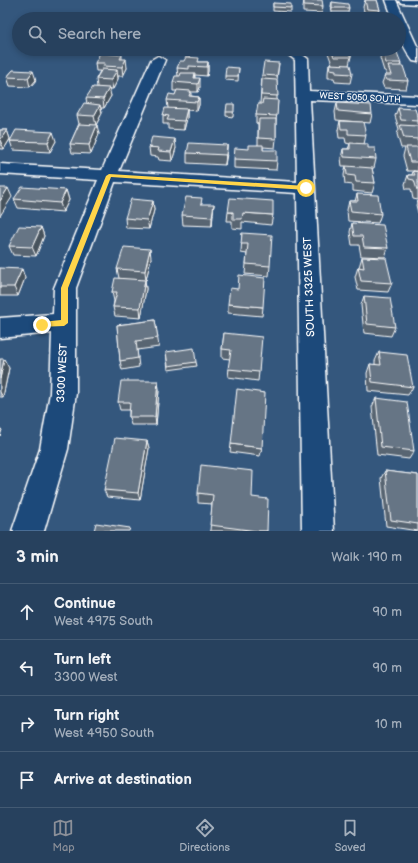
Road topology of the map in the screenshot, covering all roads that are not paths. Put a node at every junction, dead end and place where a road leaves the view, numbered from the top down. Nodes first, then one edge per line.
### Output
1 (392, 0) edge
2 (402, 0) edge
3 (418, 1) edge
4 (396, 12) edge
5 (406, 38) edge
6 (297, 56) edge
7 (418, 58) edge
8 (158, 60) dead end
9 (302, 95) junction
10 (418, 100) edge
11 (0, 169) edge
12 (109, 176) junction
13 (306, 188) junction
14 (64, 323) junction
15 (0, 328) edge
16 (28, 531) edge
17 (318, 531) edge

1 - 4 street
2 - 3 street
5 - 7 street
6 - 9 street, SOUTH 3325 WEST
8 - 12 street, 3300 WEST
9 - 10 street, WEST 5050 SOUTH
9 - 13 street, SOUTH 3325 WEST
11 - 12 street
12 - 13 street
12 - 14 street, 3300 WEST
13 - 17 street, SOUTH 3325 WEST
14 - 15 street
14 - 16 street, 3300 WEST

